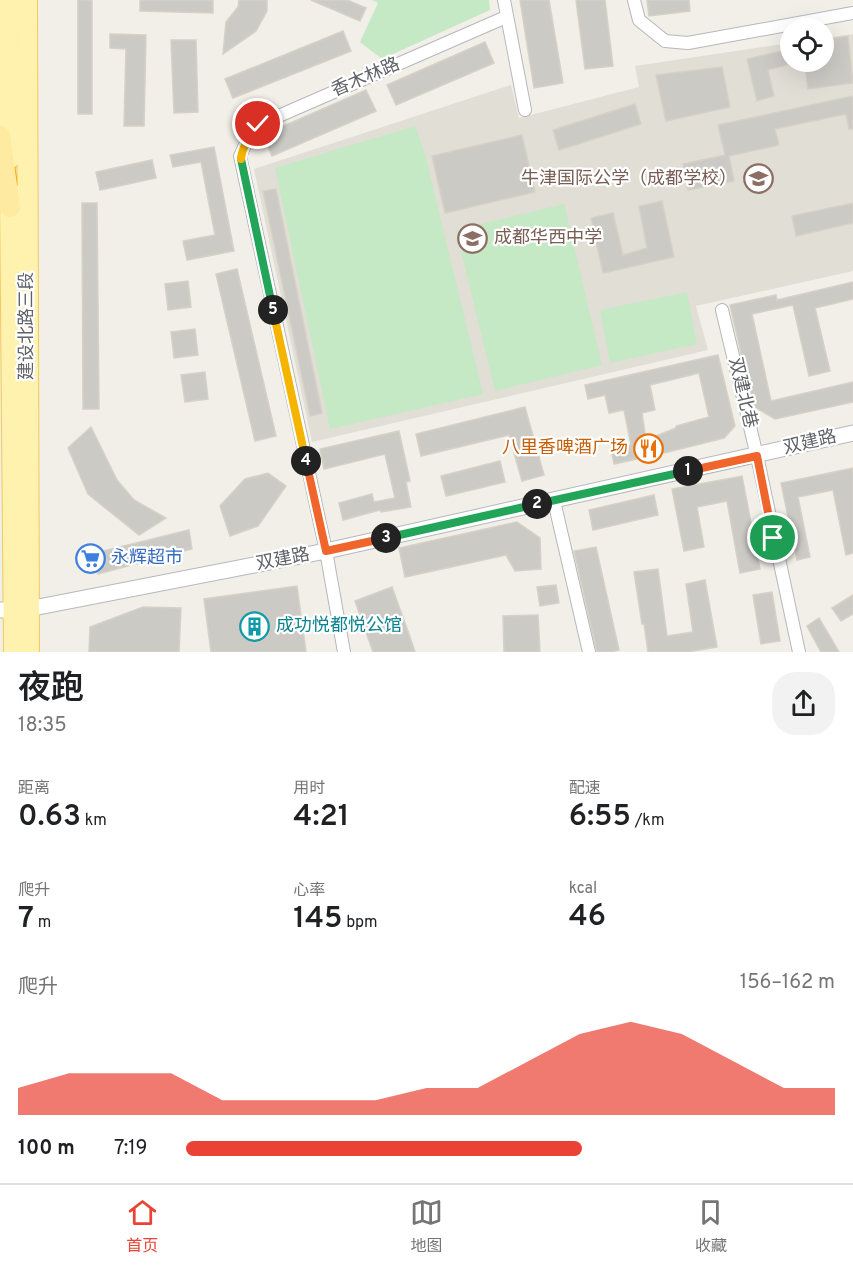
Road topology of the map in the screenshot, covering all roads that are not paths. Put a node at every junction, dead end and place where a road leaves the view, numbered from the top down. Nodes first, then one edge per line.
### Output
1 (7, 0) edge
2 (27, 0) edge
3 (504, 0) edge
4 (634, 0) edge
5 (853, 13) edge
6 (506, 17) junction
7 (525, 110) dead end
8 (0, 136) edge
9 (10, 207) junction
10 (722, 310) dead end
11 (853, 434) edge
12 (757, 456) junction
13 (555, 501) junction
14 (326, 551) junction
15 (13, 610) edge
16 (14, 652) edge
17 (28, 652) edge
18 (344, 652) edge
19 (589, 652) edge
20 (799, 652) edge

1 - 9 main road, 建设北路三段
2 - 15 main road, 建设北路三段
3 - 6 street
4 - 5 street
6 - 7 street
6 - 14 street, 香木林路
8 - 9 highway
9 - 15 main road, 建设北路三段
10 - 12 street, 双建北巷
11 - 12 street, 双建路
12 - 13 street, 双建路
12 - 20 street, 双建北巷
13 - 14 street, 双建路
13 - 19 street
14 - 15 street, 双建路
14 - 18 street
15 - 16 main road, 建设北路三段
15 - 17 main road, 建设北路三段

